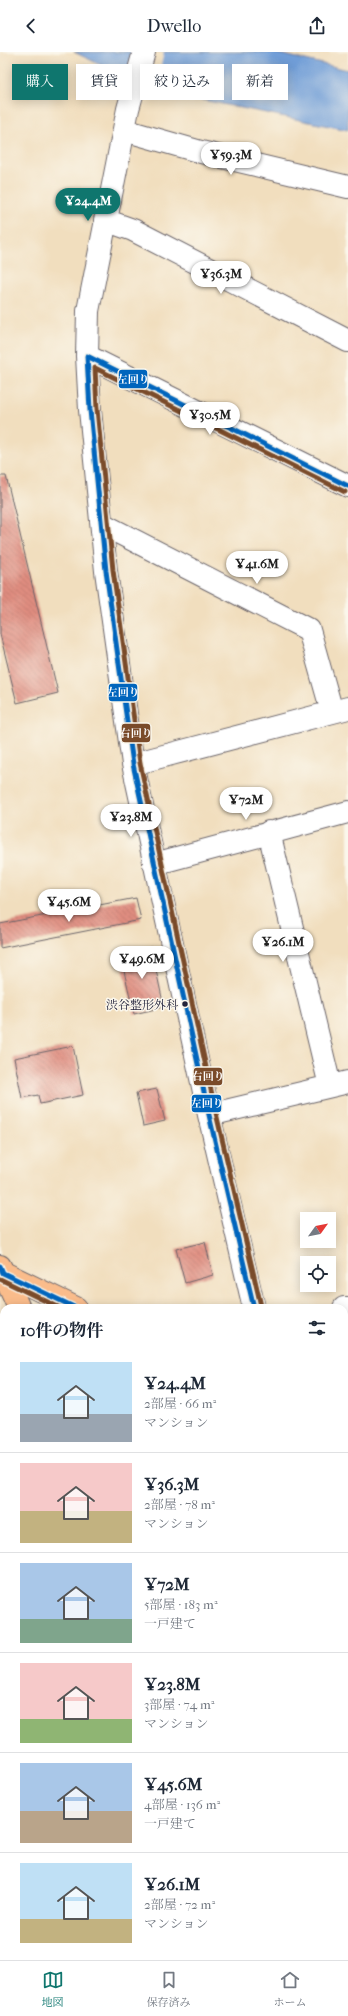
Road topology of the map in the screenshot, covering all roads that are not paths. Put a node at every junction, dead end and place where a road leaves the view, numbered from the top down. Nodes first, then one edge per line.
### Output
1 (144, 52) edge
2 (124, 130) junction
3 (348, 187) edge
4 (105, 220) junction
5 (348, 341) edge
6 (87, 356) junction
7 (348, 486) edge
8 (102, 524) junction
9 (340, 710) edge
10 (133, 764) junction
11 (348, 812) edge
12 (269, 832) junction
13 (154, 864) junction
14 (339, 1084) edge
15 (209, 1115) junction
16 (1, 1270) edge
17 (17, 1304) edge
18 (68, 1304) edge
19 (253, 1304) edge

1 - 2 street
2 - 3 street
2 - 4 street
4 - 5 street
4 - 6 street
6 - 7 street
6 - 8 street
8 - 9 street
8 - 10 street
9 - 10 street
10 - 13 street
11 - 12 street
12 - 13 street
12 - 14 street
13 - 15 street
14 - 15 street
15 - 19 street
16 - 17 main road
16 - 18 main road

